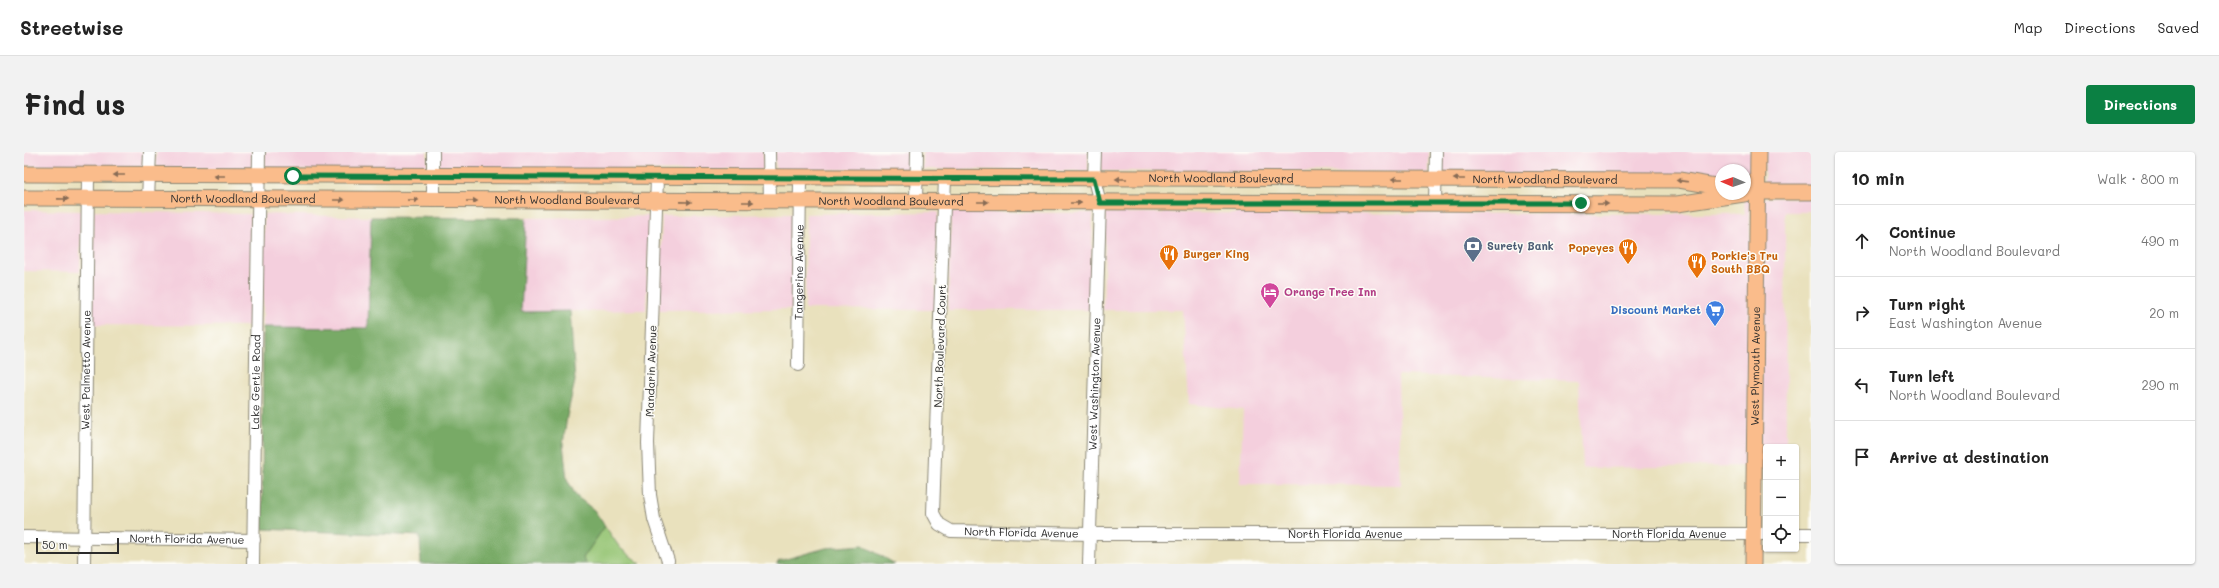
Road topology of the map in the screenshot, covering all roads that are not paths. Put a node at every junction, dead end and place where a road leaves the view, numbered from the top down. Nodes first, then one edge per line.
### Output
1 (150, 152) edge
2 (259, 152) edge
3 (433, 152) edge
4 (769, 152) edge
5 (917, 152) edge
6 (1094, 152) edge
7 (1436, 152) edge
8 (1758, 152) edge
9 (24, 174) edge
10 (88, 175) junction
11 (149, 176) junction
12 (258, 176) junction
13 (433, 177) junction
14 (657, 178) junction
15 (770, 178) junction
16 (800, 178) junction
17 (916, 178) junction
18 (945, 178) junction
19 (1094, 179) junction
20 (1436, 179) junction
21 (1715, 186) edge
22 (1751, 191) edge
23 (1811, 192) edge
24 (1715, 197) edge
25 (24, 198) edge
26 (87, 199) junction
27 (148, 199) junction
28 (258, 200) junction
29 (433, 200) junction
30 (657, 201) junction
31 (770, 202) junction
32 (800, 202) junction
33 (916, 202) junction
34 (945, 202) junction
35 (1100, 203) junction
36 (1435, 203) junction
37 (798, 365) dead end
38 (934, 513) joint
39 (1090, 534) junction
40 (1760, 534) edge
41 (1799, 534) edge
42 (1811, 534) edge
43 (24, 537) edge
44 (84, 537) junction
45 (254, 540) junction
46 (668, 562) dead end
47 (84, 564) edge
48 (253, 564) edge
49 (1090, 564) edge
50 (1753, 564) edge

1 - 11 street
2 - 12 street, Lake Gertie Road
3 - 13 street
4 - 15 street
5 - 17 street
6 - 19 street, West Washington Avenue
7 - 20 street
8 - 22 main road, West Plymouth Avenue
9 - 10 main road, North Woodland Boulevard
11 -> 10 main road, North Woodland Boulevard
10 - 26 street, West Palmetto Avenue
12 -> 11 main road, North Woodland Boulevard
11 - 27 street
12 - 13 main road, North Woodland Boulevard
12 - 28 street, Lake Gertie Road
13 - 14 main road, North Woodland Boulevard
13 - 29 street
14 - 15 main road, North Woodland Boulevard
14 - 30 street, Mandarin Avenue
15 - 16 main road, North Woodland Boulevard
15 - 31 street
16 - 17 main road, North Woodland Boulevard
16 - 32 street, Tangerine Avenue
17 - 18 main road, North Woodland Boulevard
17 - 33 street
18 - 19 main road, North Woodland Boulevard
18 - 34 street, North Boulevard Court
20 -> 19 main road, North Woodland Boulevard
19 - 35 street, West Washington Avenue
21 -> 20 main road, North Woodland Boulevard
20 - 36 street
22 - 23 main road, North Woodland Boulevard
22 - 40 main road, West Plymouth Avenue
36 -> 24 main road, North Woodland Boulevard
25 -> 26 main road, North Woodland Boulevard
26 - 27 main road, North Woodland Boulevard
26 - 44 street, West Palmetto Avenue
27 - 28 main road, North Woodland Boulevard
28 -> 29 main road, North Woodland Boulevard
28 - 45 street, Lake Gertie Road
29 -> 30 main road, North Woodland Boulevard
30 -> 31 main road, North Woodland Boulevard
30 - 46 street, Mandarin Avenue
31 - 32 main road, North Woodland Boulevard
32 - 33 main road, North Woodland Boulevard
32 - 37 street, Tangerine Avenue
33 - 34 main road, North Woodland Boulevard
34 -> 35 main road, North Woodland Boulevard
34 - 38 street, North Boulevard Court
35 - 36 main road, North Woodland Boulevard
35 - 39 street, West Washington Avenue
38 - 39 street, North Florida Avenue
39 - 40 street, North Florida Avenue
39 - 49 street, West Washington Avenue
40 - 50 main road, West Plymouth Avenue
41 - 42 street
43 - 44 street, North Florida Avenue
44 - 45 street, North Florida Avenue
44 - 47 street, West Palmetto Avenue
45 - 48 street, Lake Gertie Road

